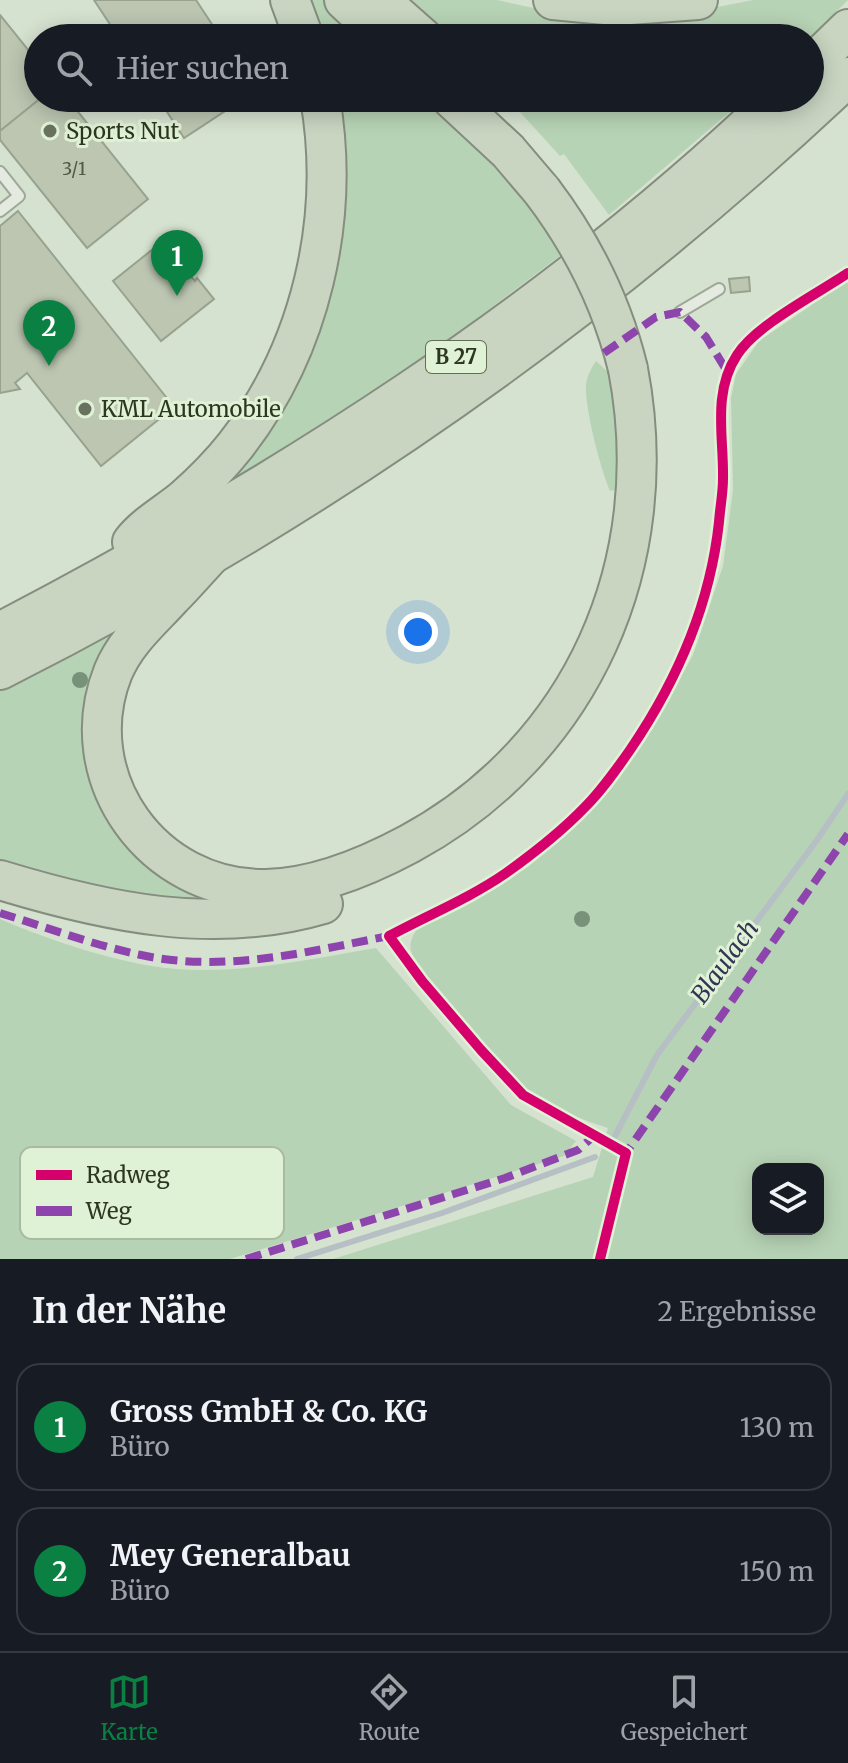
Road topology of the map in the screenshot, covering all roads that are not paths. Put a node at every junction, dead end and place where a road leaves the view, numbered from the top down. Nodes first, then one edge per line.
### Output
1 (290, 0) edge
2 (344, 0) edge
3 (380, 0) edge
4 (553, 0) edge
5 (698, 0) edge
6 (299, 24) edge
7 (370, 24) edge
8 (407, 24) edge
9 (848, 29) edge
10 (824, 52) edge
11 (848, 77) edge
12 (824, 99) edge
13 (322, 112) edge
14 (466, 112) edge
15 (503, 112) edge
16 (761, 112) edge
17 (809, 112) edge
18 (0, 172) edge
19 (552, 183) junction
20 (0, 211) edge
21 (719, 289) dead end
22 (680, 312) dead end
23 (639, 361) junction
24 (209, 557) junction
25 (105, 576) junction
26 (0, 632) edge
27 (0, 670) edge
28 (0, 880) edge

1 - 6 highway
2 - 7 highway
3 - 8 highway
4 - 5 highway
9 - 10 highway
11 - 12 highway, B 27
13 - 25 highway
14 - 19 highway
15 - 19 highway
16 - 25 highway, B 27
17 - 24 highway, B 27
18 - 20 lane
19 - 23 highway
21 - 22 lane
23 - 24 highway
23 - 28 highway
24 - 27 highway, B 27
25 - 26 highway, B 27

